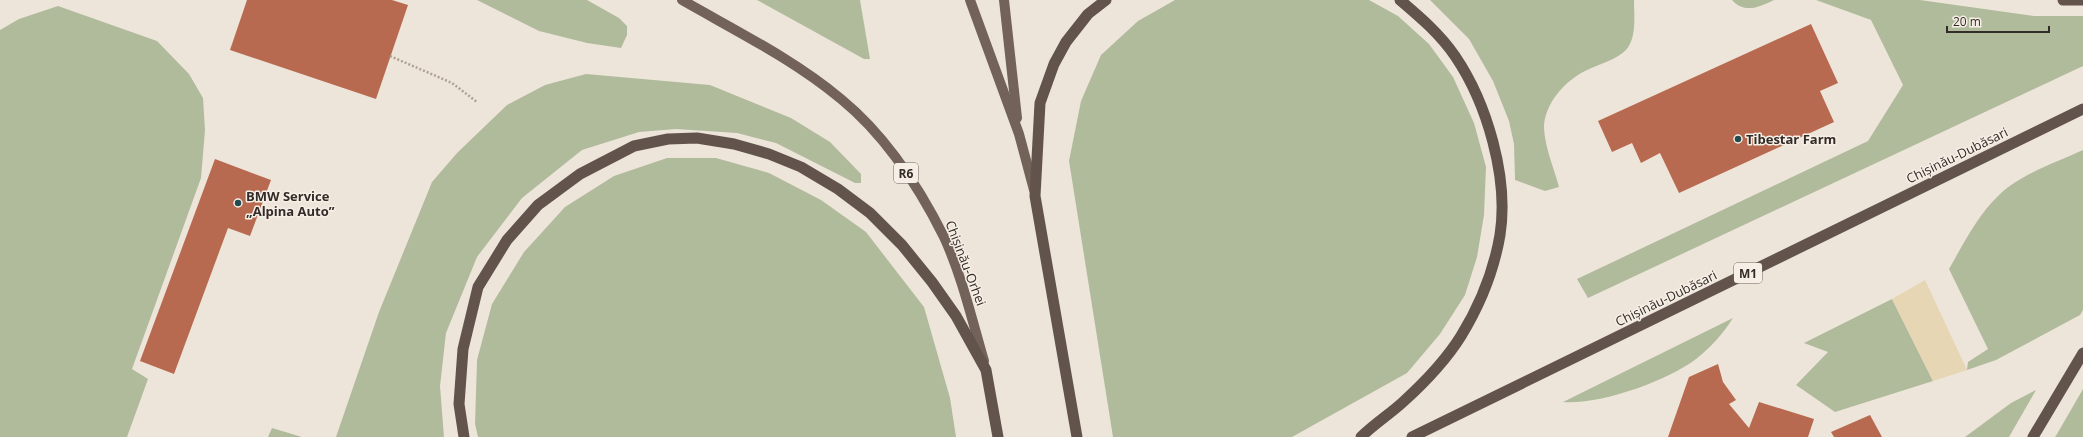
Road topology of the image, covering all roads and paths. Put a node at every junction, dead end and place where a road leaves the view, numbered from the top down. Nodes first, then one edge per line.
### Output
1 (682, 0) edge
2 (970, 0) edge
3 (1004, 0) edge
4 (1106, 0) edge
5 (1400, 0) edge
6 (2063, 0) edge
7 (2083, 0) edge
8 (390, 56) dead end
9 (477, 102) dead end
10 (2083, 109) edge
11 (1019, 134) junction
12 (1035, 196) junction
13 (2083, 353) edge
14 (986, 370) junction
15 (464, 437) edge
16 (998, 437) edge
17 (1077, 437) edge
18 (1361, 437) edge
19 (1412, 437) edge
20 (2033, 437) edge

1 - 14 main road, Chișinău-Orhei / R6
2 - 11 main road
3 - 11 main road
4 - 12 highway
5 - 18 highway
6 - 7 highway
8 - 9 path
10 - 19 highway, Chișinău-Dubăsari / M1
11 - 12 main road
12 - 17 highway
13 - 20 highway
14 - 15 highway
14 - 16 highway, Chișinău-Orhei / R6

